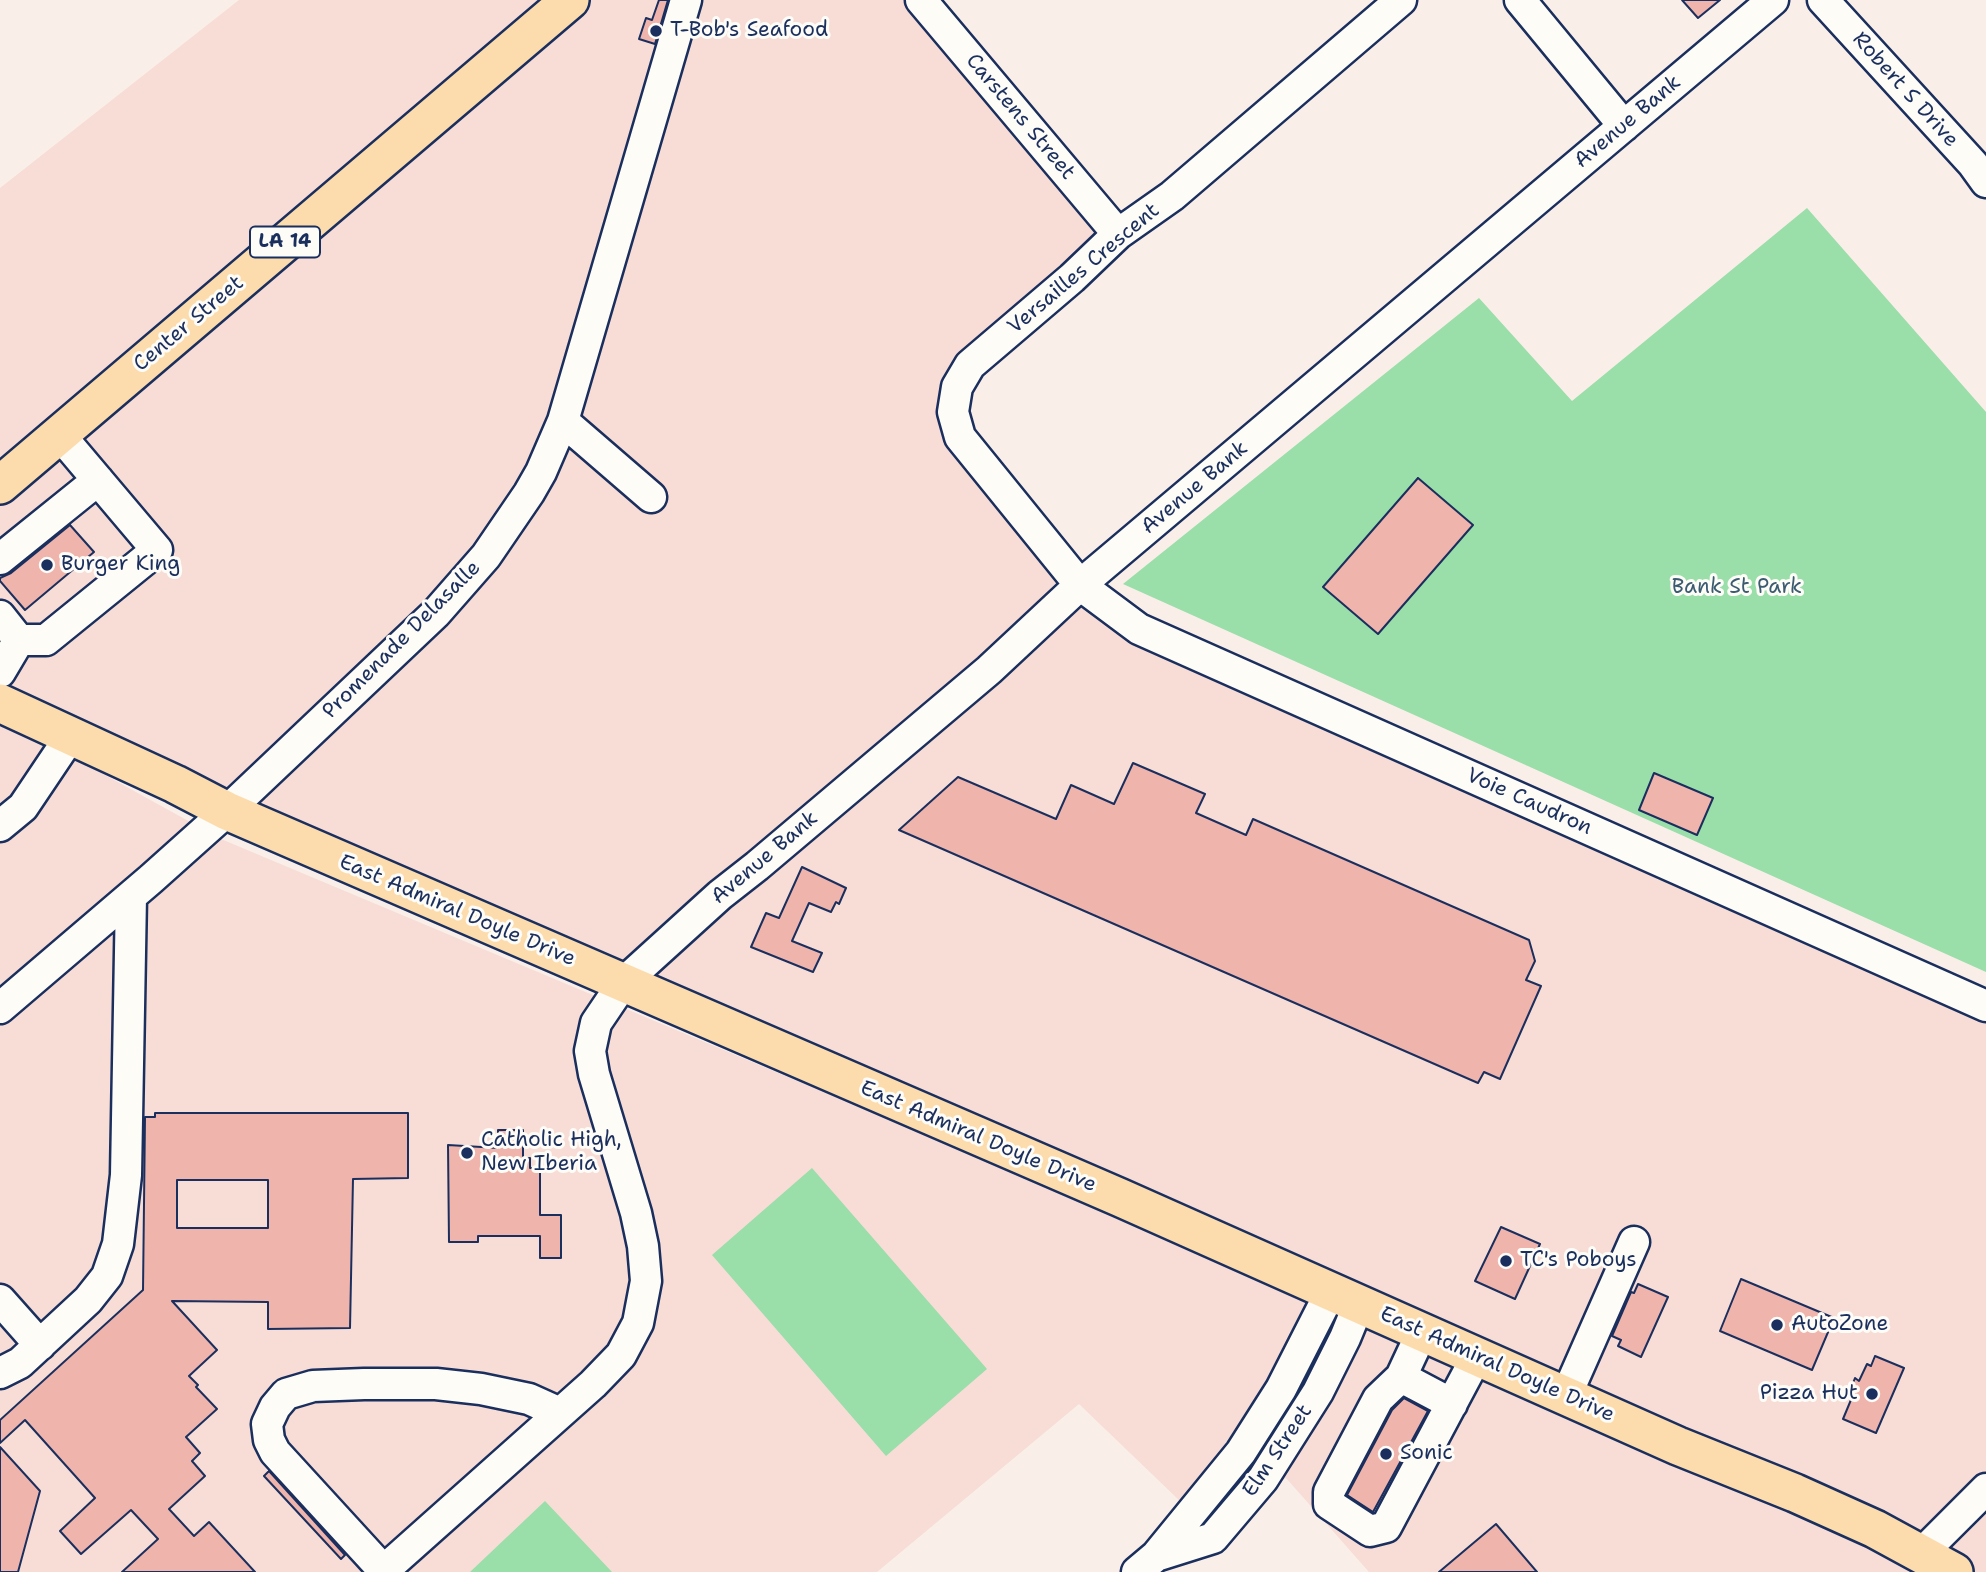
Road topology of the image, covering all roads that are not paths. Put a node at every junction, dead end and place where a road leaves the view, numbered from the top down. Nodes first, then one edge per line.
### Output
1 (570, 0) edge
2 (686, 0) edge
3 (921, 0) edge
4 (1401, 0) edge
5 (1520, 0) edge
6 (1773, 0) edge
7 (1823, 0) edge
8 (1624, 126) junction
9 (1986, 182) edge
10 (1118, 234) junction
11 (563, 421) junction
12 (59, 434) junction
13 (98, 480) junction
14 (0, 485) edge
15 (651, 497) dead end
16 (0, 559) edge
17 (1080, 585) junction
18 (0, 616) edge
19 (19, 640) junction
20 (0, 671) edge
21 (0, 703) edge
22 (70, 737) junction
23 (227, 811) junction
24 (0, 826) edge
25 (131, 896) junction
26 (623, 983) junction
27 (1986, 1006) edge
28 (0, 1008) edge
29 (1634, 1242) dead end
30 (1345, 1298) junction
31 (0, 1300) edge
32 (1422, 1332) junction
33 (40, 1345) junction
34 (1477, 1356) junction
35 (0, 1373) edge
36 (1401, 1377) junction
37 (1566, 1396) junction
38 (1452, 1404) junction
39 (560, 1413) junction
40 (1986, 1489) edge
41 (1922, 1553) junction
42 (1154, 1567) edge
43 (383, 1571) edge
44 (1954, 1572) edge

1 - 12 main road, Center Street / LA 14
2 - 11 street, Promenade Delasalle
3 - 10 street, Carstens Street
4 - 10 street, Versailles Crescent
5 - 8 street
6 - 8 street, Avenue Bank
7 - 9 street, Robert S Drive
8 - 17 street, Avenue Bank
10 - 17 street, Versailles Crescent
11 - 15 street
11 - 23 street, Promenade Delasalle
12 - 13 street
12 - 14 main road, Center Street / LA 14
13 - 16 street
13 - 19 street
17 - 26 street, Avenue Bank
17 - 27 street, Voie Caudron
18 - 19 street
19 - 20 street
21 - 22 main road, East Admiral Doyle Drive
22 - 23 main road, East Admiral Doyle Drive
22 - 24 street
23 - 25 street, Promenade Delasalle
23 - 26 main road, East Admiral Doyle Drive
25 - 28 street, Promenade Delasalle
25 - 33 street
26 - 30 main road, East Admiral Doyle Drive
26 - 39 street, Avenue Bank
29 - 37 street
30 - 32 main road, East Admiral Doyle Drive
30 - 42 street, Elm Street
31 - 33 street
32 - 34 main road, East Admiral Doyle Drive
32 - 36 street
33 - 35 street
34 - 37 main road, East Admiral Doyle Drive
34 - 38 street
36 - 38 street
36 - 38 street
37 - 41 main road, East Admiral Doyle Drive
39 - 43 street, Avenue Bank
39 - 43 street
40 - 41 street
41 - 44 main road, East Admiral Doyle Drive

